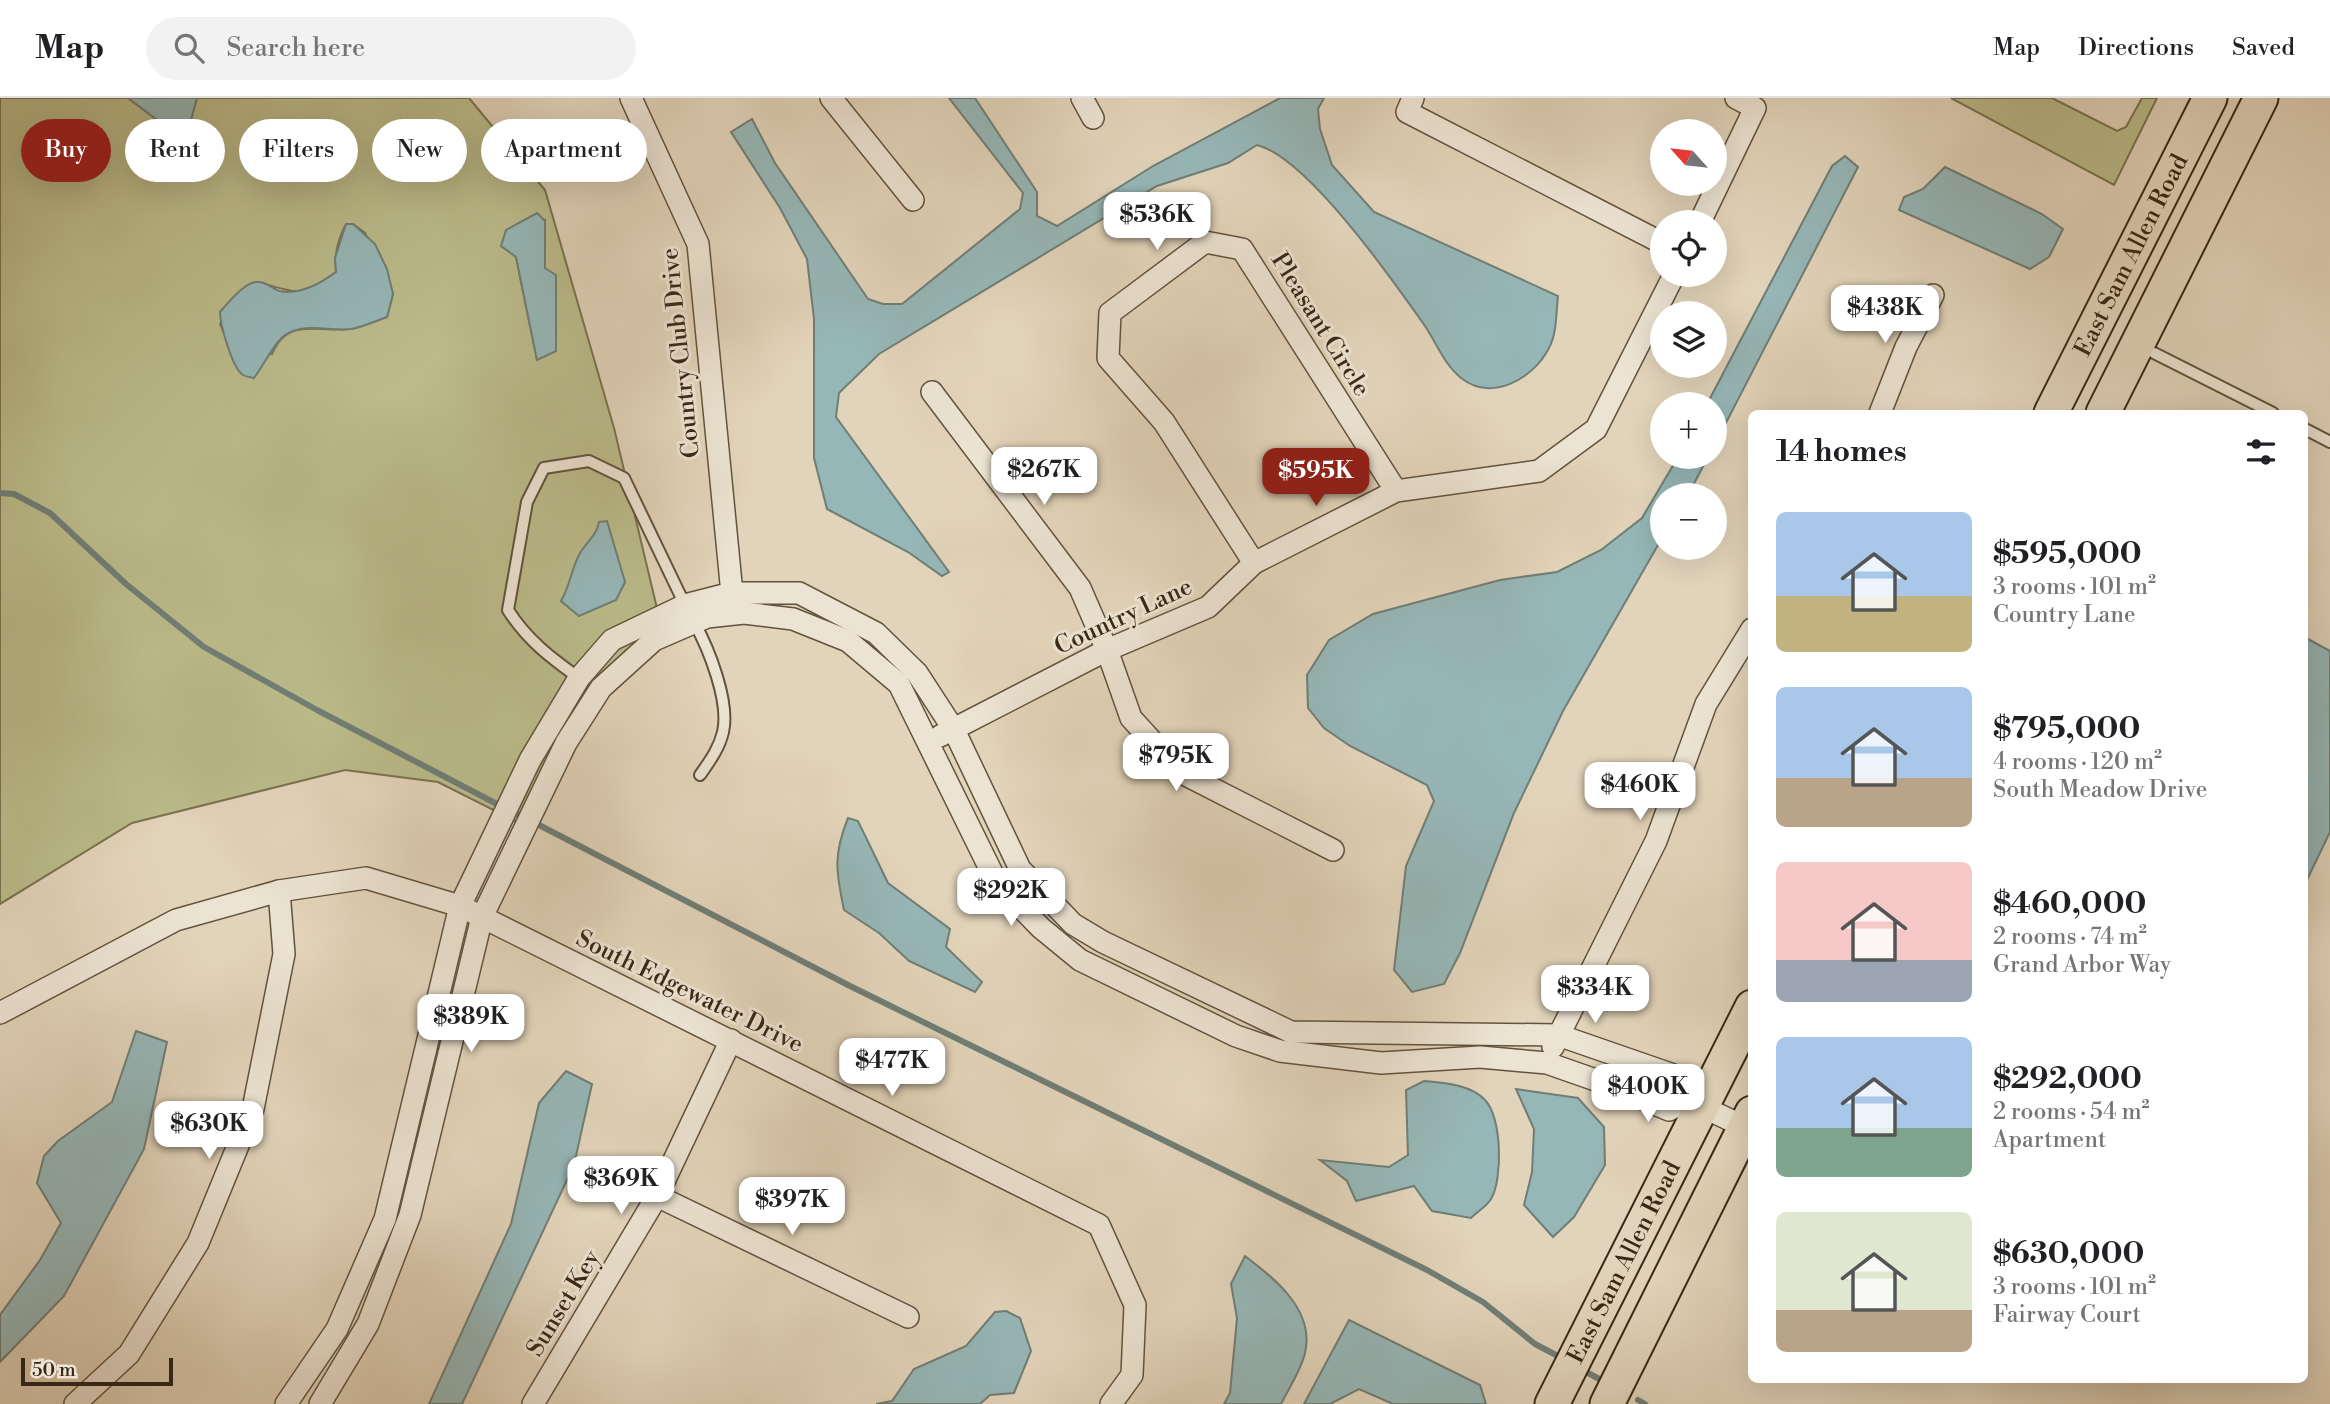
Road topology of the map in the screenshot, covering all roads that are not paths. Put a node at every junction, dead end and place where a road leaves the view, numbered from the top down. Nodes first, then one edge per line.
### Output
1 (631, 98) edge
2 (831, 98) edge
3 (1082, 98) edge
4 (1413, 98) edge
5 (1735, 98) edge
6 (2210, 98) edge
7 (2261, 98) edge
8 (1093, 118) dead end
9 (913, 200) dead end
10 (1706, 210) edge
11 (1650, 237) edge
12 (1668, 287) edge
13 (1933, 295) dead end
14 (2154, 353) dead end
15 (932, 392) dead end
16 (1881, 410) edge
17 (2053, 410) edge
18 (2105, 410) edge
19 (2267, 410) edge
20 (2308, 431) edge
21 (2330, 442) edge
22 (1396, 491) junction
23 (1254, 563) junction
24 (732, 593) junction
25 (689, 613) junction
26 (735, 614) junction
27 (1748, 636) edge
28 (1107, 650) junction
29 (579, 678) junction
30 (601, 688) junction
31 (954, 730) junction
32 (929, 741) junction
33 (530, 760) junction
34 (554, 769) junction
35 (700, 775) dead end
36 (1334, 850) dead end
37 (279, 891) junction
38 (460, 906) junction
39 (482, 917) junction
40 (1171, 974) junction
41 (1158, 998) junction
42 (0, 1013) edge
43 (1748, 1014) edge
44 (1437, 1035) junction
45 (1480, 1035) junction
46 (1558, 1035) junction
47 (731, 1040) junction
48 (1480, 1056) junction
49 (1617, 1056) junction
50 (1438, 1059) junction
51 (1547, 1063) junction
52 (1607, 1084) junction
53 (1694, 1103) junction
54 (1748, 1120) edge
55 (657, 1196) junction
56 (908, 1317) dead end
57 (334, 1334) junction
58 (356, 1345) junction
59 (75, 1404) edge
60 (286, 1404) edge
61 (320, 1404) edge
62 (533, 1404) edge
63 (1111, 1404) edge
64 (1552, 1404) edge
65 (1607, 1404) edge

1 - 24 street, Country Club Drive
2 - 9 street
3 - 8 street
4 - 11 street
5 - 10 street
6 - 17 main road, East Sam Allen Road
7 - 18 main road
12 - 22 street, Country Lane
13 - 16 street
14 - 19 lane
15 - 28 street
20 - 21 lane
22 - 23 street, Country Lane
22 - 23 street, Pleasant Circle
23 - 28 street, Country Lane
24 - 25 street
24 - 26 street, Country Club Drive
24 - 31 street
25 - 26 street
25 - 29 street
25 - 29 lane
25 - 30 street
25 - 35 lane
26 - 32 street
27 - 46 street
28 - 31 street, Country Lane
28 - 36 street
29 - 30 street
29 - 33 street
30 - 34 street
31 - 32 street, Country Lane
31 - 40 street
32 - 41 street
33 - 34 street
33 - 38 street
34 - 39 street
37 - 38 street, South Edgewater Drive
37 - 42 street, South Edgewater Drive
37 - 59 street
38 - 39 street, South Edgewater Drive
38 - 57 street
39 - 47 street, South Edgewater Drive
39 - 58 street
40 - 41 street
40 - 44 street
41 - 50 street
43 - 53 main road, East Sam Allen Road
44 - 45 street
44 - 50 street
45 - 46 street
45 - 48 street
46 - 49 street
46 - 51 street
47 - 55 street, Sunset Key
47 - 63 street, South Edgewater Drive
48 - 50 street
48 - 51 street
49 - 52 street
49 - 53 street
51 - 52 street
52 - 53 street
53 - 54 street
53 - 64 main road, East Sam Allen Road
54 - 65 main road
55 - 56 street
55 - 62 street, Sunset Key
57 - 58 street
57 - 60 street
58 - 61 street

